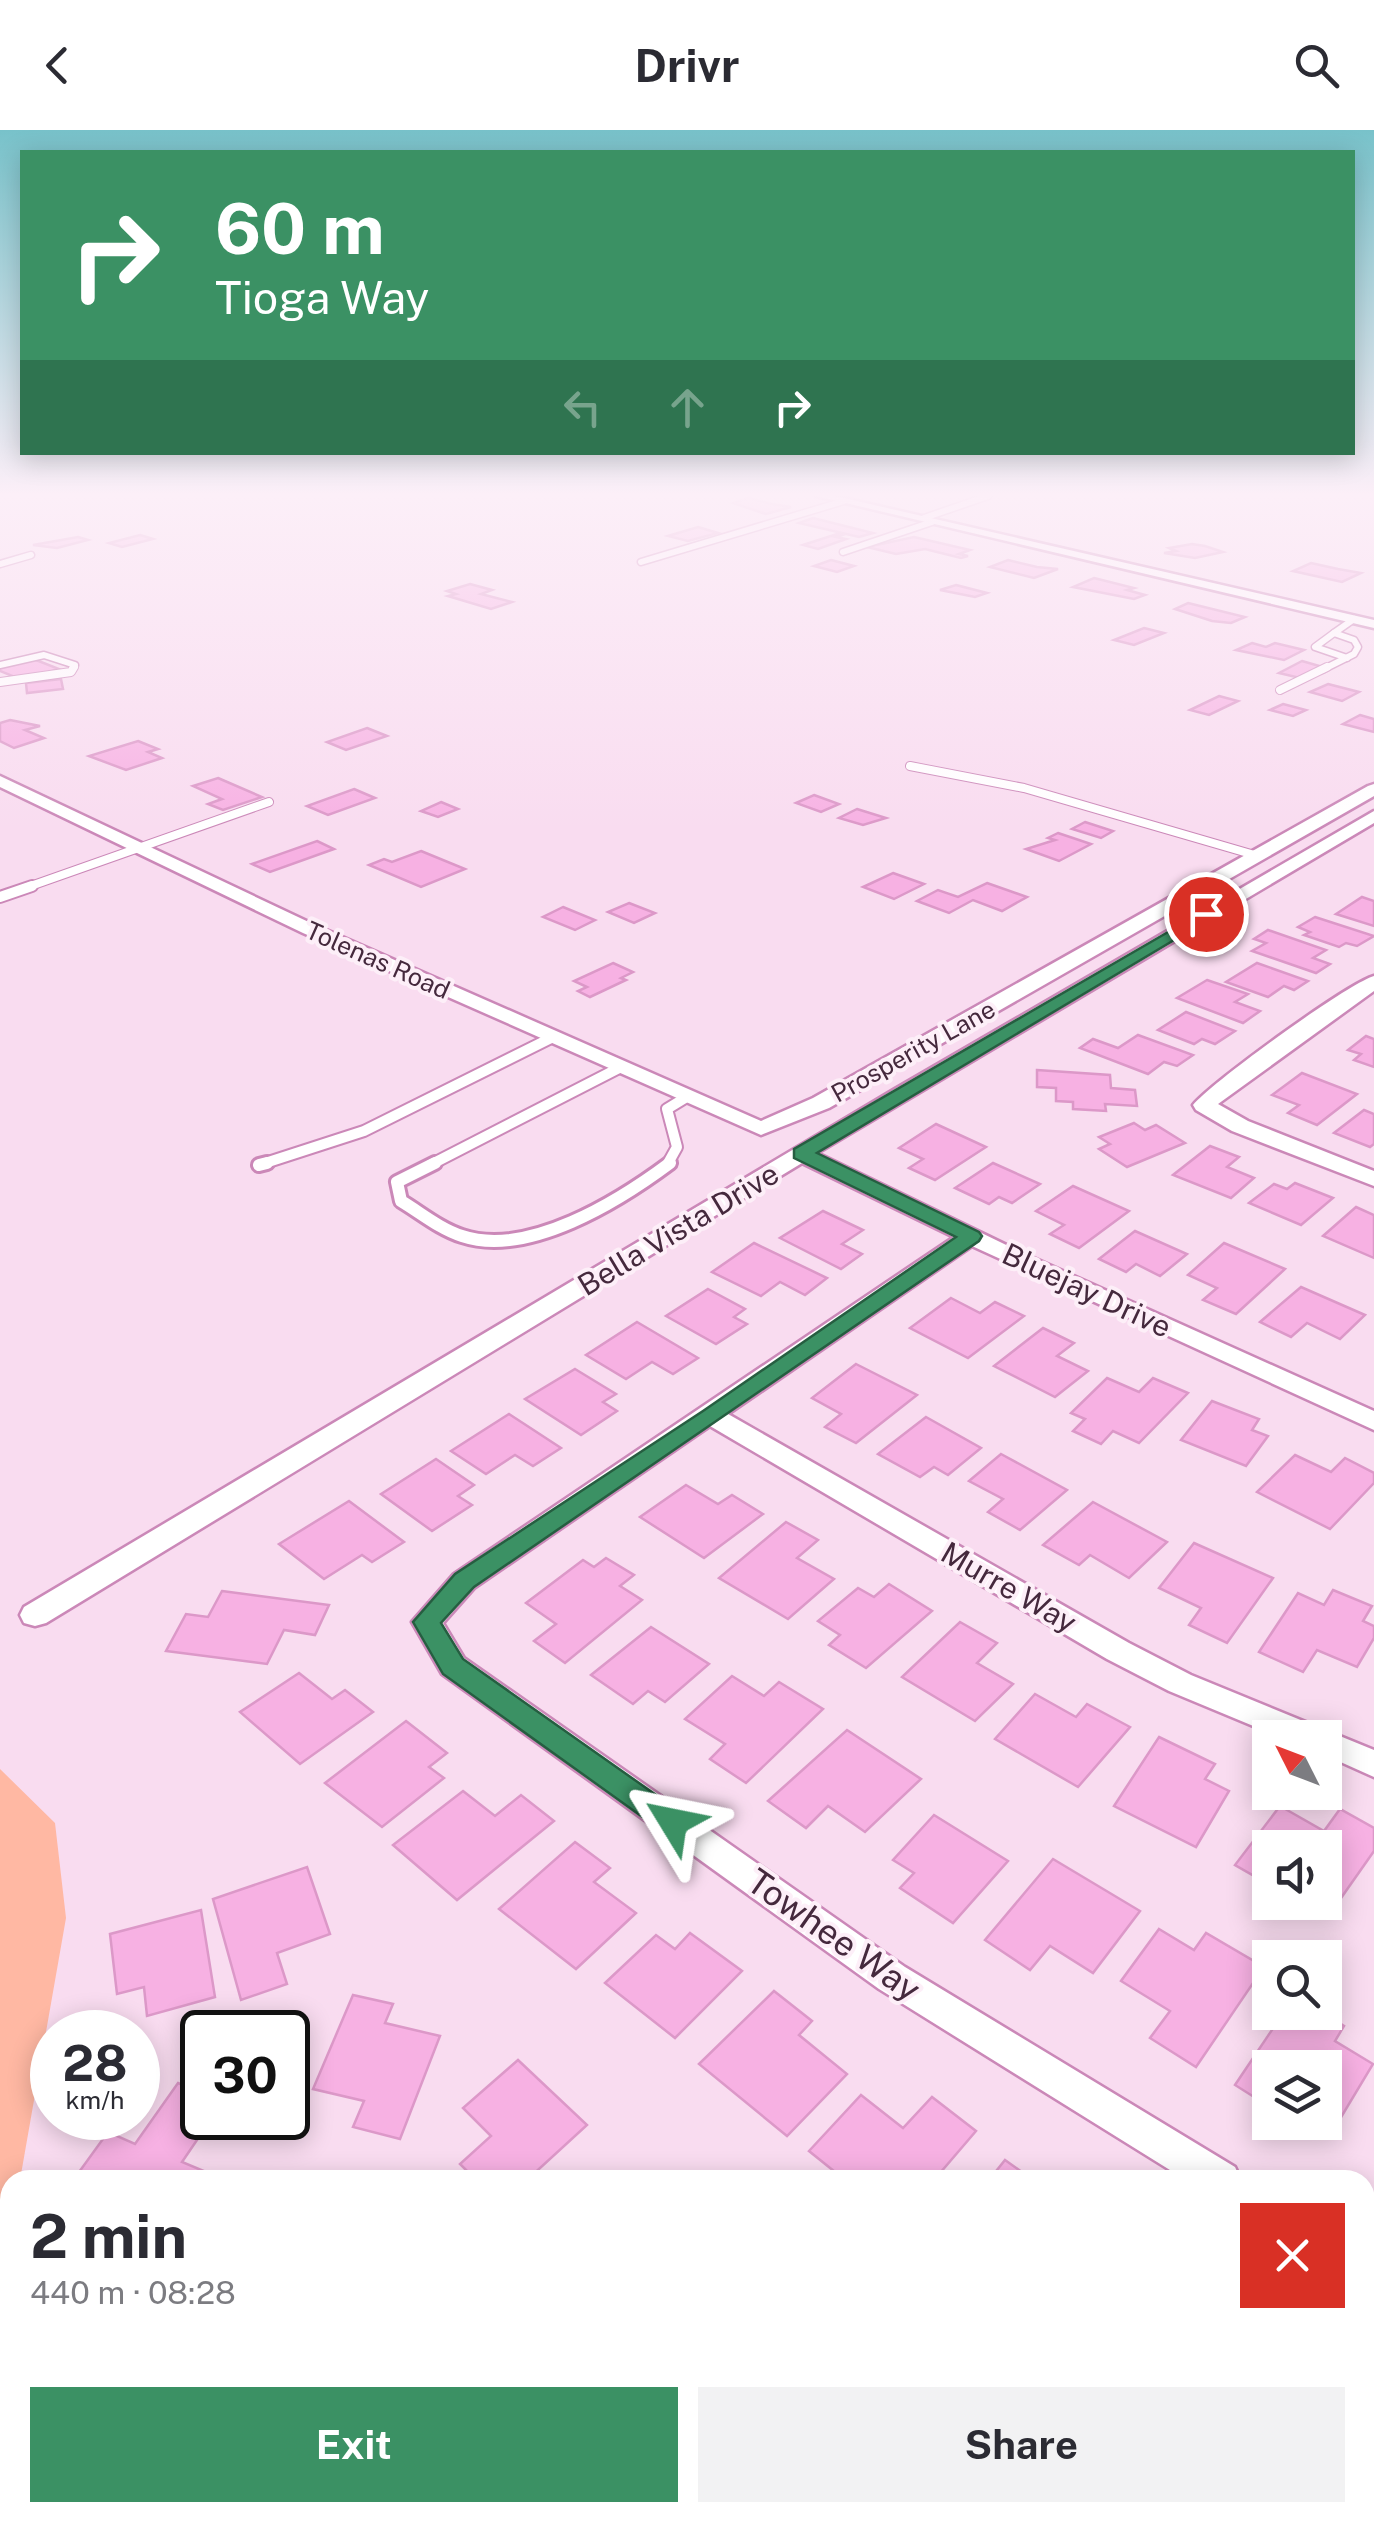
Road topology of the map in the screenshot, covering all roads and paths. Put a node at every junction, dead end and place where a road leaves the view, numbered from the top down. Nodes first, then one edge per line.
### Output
1 (1305, 608) edge
2 (1354, 619) junction
3 (1374, 624) edge
4 (1334, 633) junction
5 (1347, 658) junction
6 (0, 665) edge
7 (0, 682) edge
8 (1280, 690) dead end
9 (910, 766) dead end
10 (0, 780) edge
11 (1374, 788) edge
12 (270, 802) dead end
13 (1374, 816) edge
14 (141, 848) junction
15 (1258, 856) junction
16 (0, 897) edge
17 (1374, 982) edge
18 (551, 1038) junction
19 (619, 1068) junction
20 (685, 1098) junction
21 (761, 1129) joint
22 (802, 1154) junction
23 (259, 1165) dead end
24 (1374, 1179) edge
25 (972, 1236) junction
26 (712, 1416) junction
27 (1374, 1421) edge
28 (35, 1615) dead end
29 (1272, 1720) edge
30 (1342, 1749) edge
31 (1374, 1764) edge
32 (1205, 2170) edge

1 - 2 street
2 - 3 street
2 - 4 lane
4 - 5 lane
4 - 5 lane
5 - 8 lane
6 - 7 lane
9 - 15 lane
10 - 14 street, Tolenas Road
11 - 15 street, Prosperity Lane
12 - 14 lane
13 - 22 street, Bella Vista Drive
14 - 16 lane
14 - 18 street, Tolenas Road
15 - 21 street, Prosperity Lane
17 - 24 street
18 - 19 street, Tolenas Road
18 - 23 lane
19 - 20 street, Tolenas Road
19 - 20 lane
20 - 21 street, Tolenas Road
22 - 25 street, Bluejay Drive
22 - 28 street, Bella Vista Drive
25 - 26 street
25 - 27 street, Bluejay Drive
26 - 29 street, Murre Way
26 - 32 street, Towhee Way
30 - 31 street

